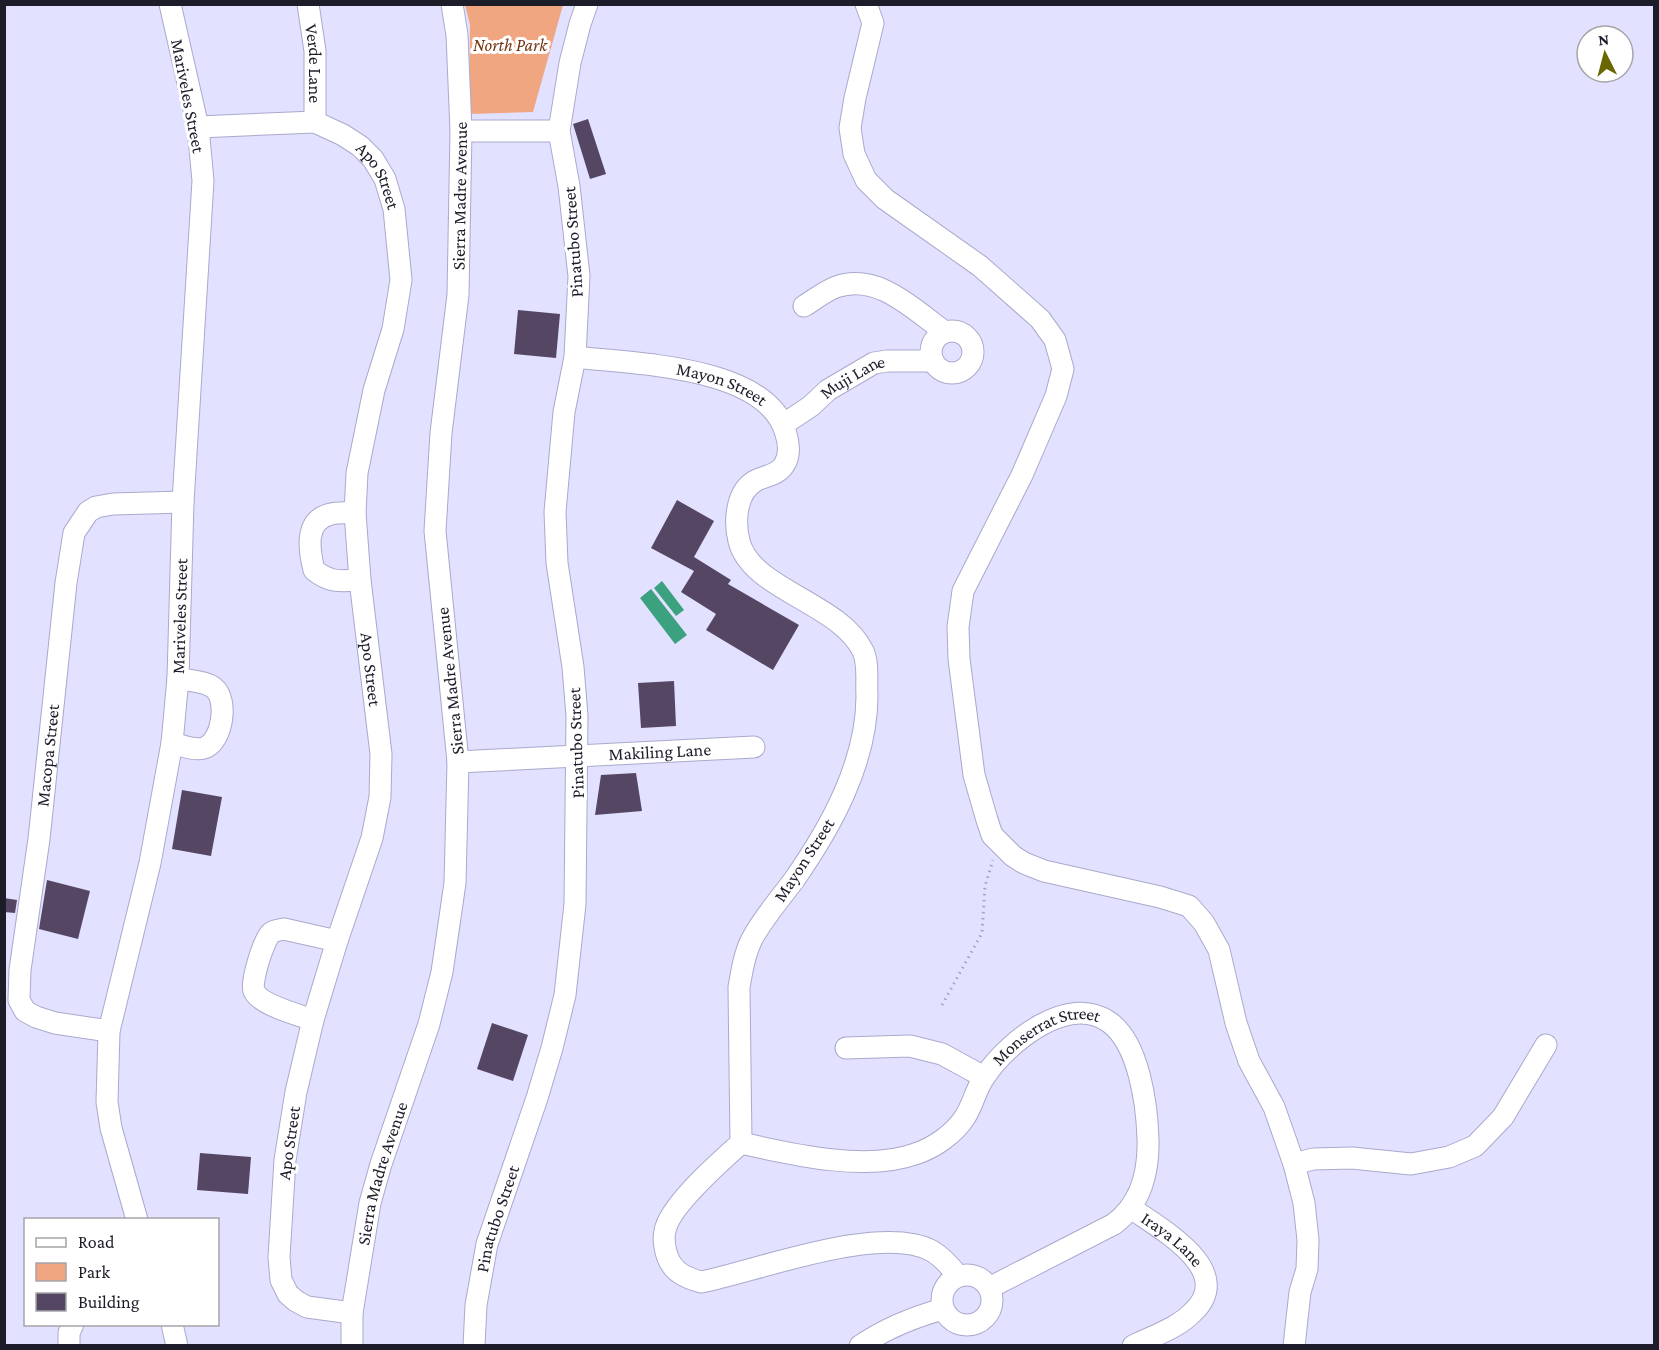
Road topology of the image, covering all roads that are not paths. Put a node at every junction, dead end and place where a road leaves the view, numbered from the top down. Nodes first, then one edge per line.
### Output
1 (170, 4) edge
2 (308, 4) edge
3 (452, 4) edge
4 (587, 4) edge
5 (866, 4) edge
6 (315, 122) junction
7 (198, 127) junction
8 (461, 131) junction
9 (559, 131) junction
10 (804, 306) dead end
11 (945, 332) junction
12 (575, 357) junction
13 (933, 361) junction
14 (784, 424) junction
15 (183, 502) junction
16 (355, 513) junction
17 (360, 580) junction
18 (178, 678) junction
19 (172, 743) junction
20 (754, 747) dead end
21 (577, 757) junction
22 (458, 762) junction
23 (337, 941) junction
24 (313, 1020) junction
25 (109, 1031) junction
26 (1546, 1045) dead end
27 (846, 1048) dead end
28 (984, 1077) junction
29 (741, 1143) junction
30 (1294, 1164) junction
31 (1131, 1209) junction
32 (136, 1218) edge
33 (958, 1276) junction
34 (989, 1288) junction
35 (944, 1309) junction
36 (352, 1313) junction
37 (72, 1326) edge
38 (172, 1326) edge
39 (69, 1346) edge
40 (177, 1346) edge
41 (352, 1346) edge
42 (474, 1346) edge
43 (860, 1346) edge
44 (1133, 1346) edge
45 (1294, 1346) edge

1 - 7 street, Mariveles Street
2 - 6 street, Verde Lane
3 - 8 street, Sierra Madre Avenue
4 - 9 street, Pinatubo Street
5 - 30 street
6 - 7 street, Apo Street
6 - 16 street, Apo Street
7 - 15 street, Mariveles Street
8 - 9 street
8 - 22 street, Sierra Madre Avenue
9 - 12 street, Pinatubo Street
10 - 11 street
11 - 13 street
11 - 13 street
12 - 14 street, Mayon Street
12 - 21 street, Pinatubo Street
13 - 14 street, Muji Lane
14 - 29 street, Mayon Street
15 - 18 street, Mariveles Street
15 - 25 street, Macopa Street
16 - 17 street, Apo Street
16 - 17 street
17 - 23 street, Apo Street
18 - 19 street, Mariveles Street
18 - 19 street
19 - 25 street, Mariveles Street
20 - 21 street, Makiling Lane
21 - 22 street, Makiling Lane
21 - 42 street, Pinatubo Street
22 - 36 street, Sierra Madre Avenue
23 - 24 street, Apo Street
23 - 24 street
24 - 36 street, Apo Street
25 - 32 street, Mariveles Street
26 - 30 street
27 - 28 street
28 - 29 street, Monserrat Street
28 - 31 street, Monserrat Street
29 - 33 street
30 - 45 street
31 - 34 street, Monserrat Street
31 - 44 street, Iraya Lane
33 - 34 street
33 - 35 street
34 - 35 street
35 - 43 street
36 - 41 street, Sierra Madre Avenue
37 - 39 street
38 - 40 street

